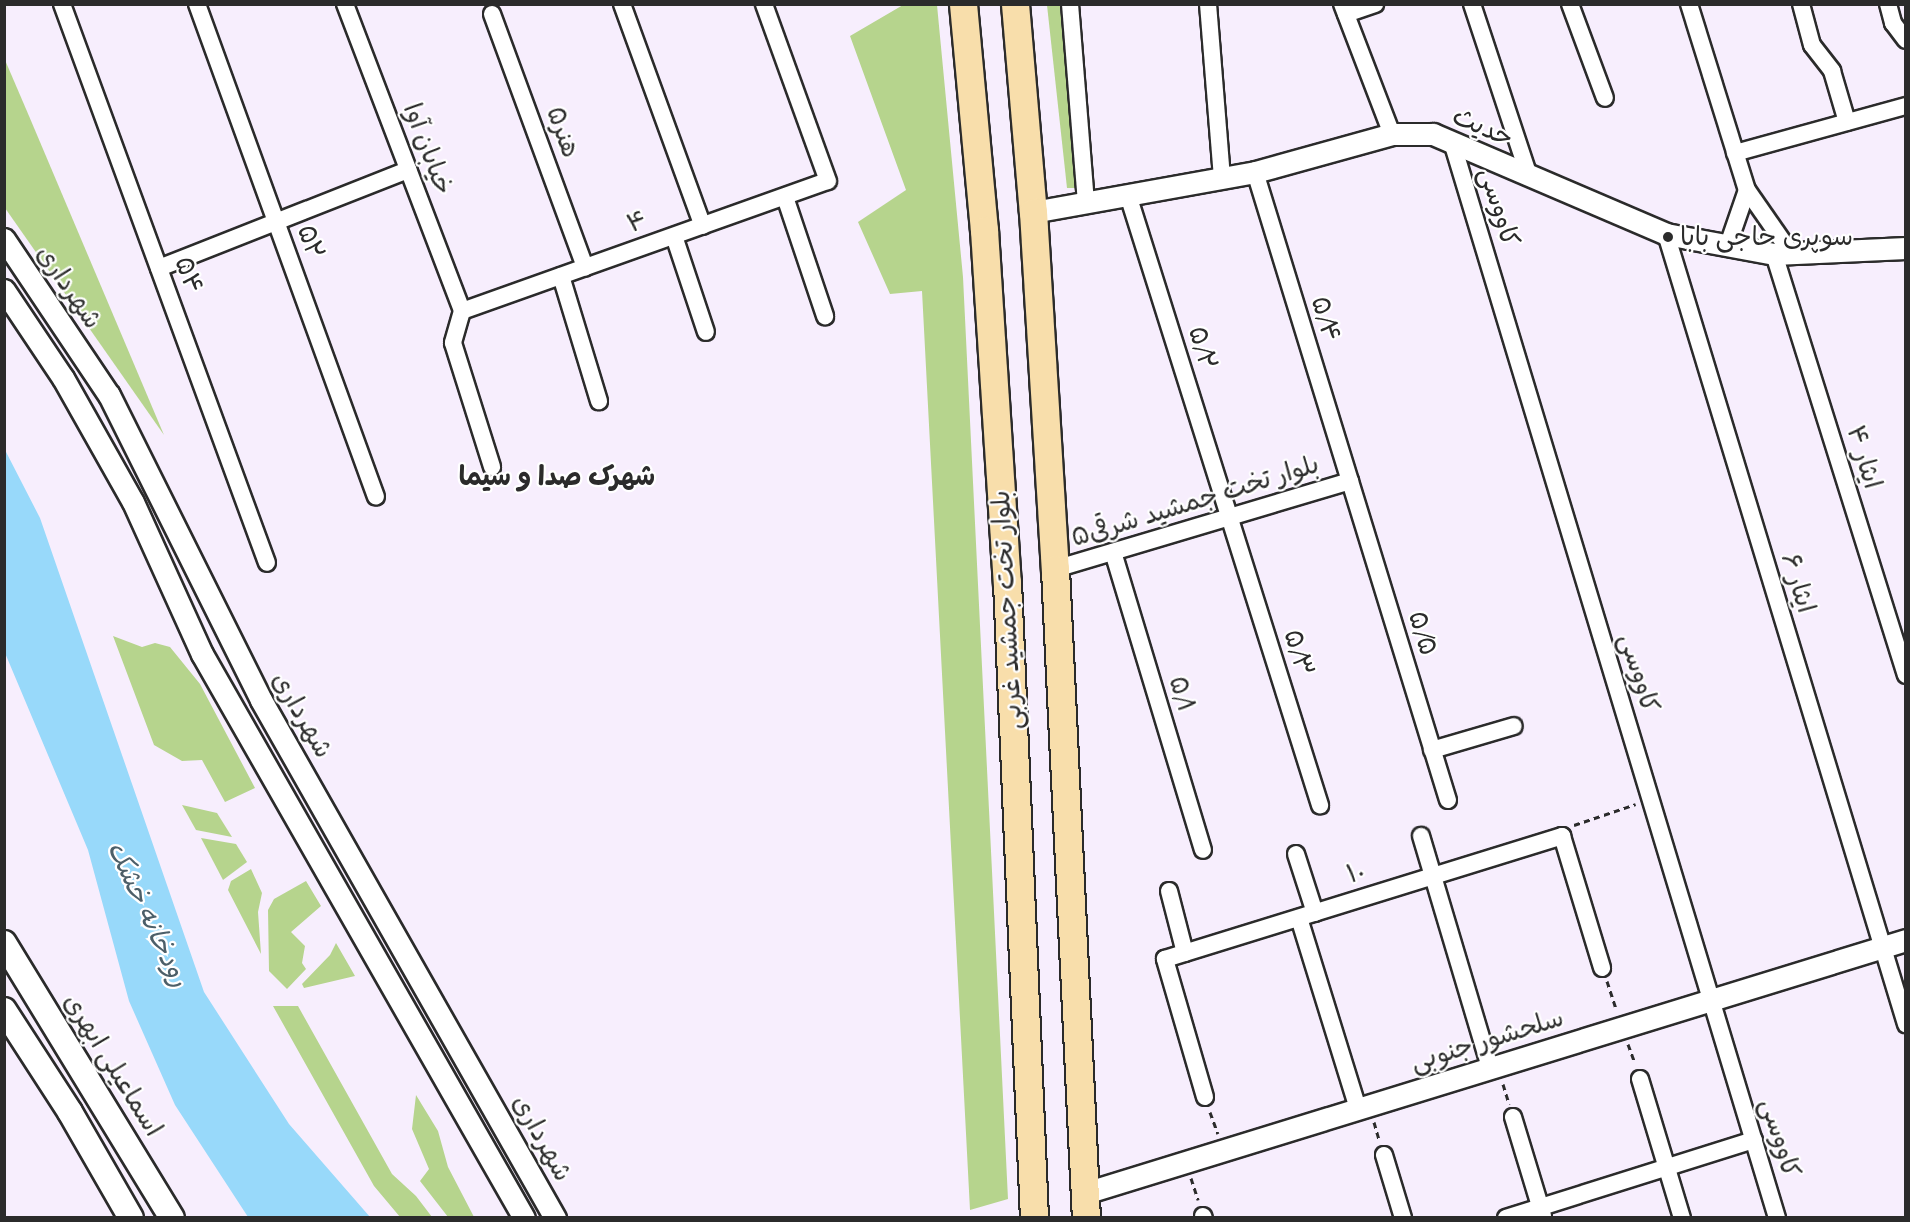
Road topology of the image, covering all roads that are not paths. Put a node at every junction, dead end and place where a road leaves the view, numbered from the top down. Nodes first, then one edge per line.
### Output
1 (62, 4) edge
2 (197, 4) edge
3 (345, 4) edge
4 (622, 4) edge
5 (764, 4) edge
6 (963, 4) edge
7 (1015, 4) edge
8 (1070, 4) edge
9 (1208, 4) edge
10 (1375, 4) edge
11 (1472, 4) edge
12 (1570, 4) edge
13 (1689, 4) edge
14 (1801, 4) edge
15 (1888, 4) edge
16 (1344, 9) edge
17 (492, 14) dead end
18 (1905, 40) edge
19 (1605, 98) dead end
20 (1905, 105) edge
21 (1847, 122) junction
22 (1392, 134) junction
23 (1452, 142) junction
24 (1735, 153) junction
25 (408, 170) junction
26 (1255, 172) junction
27 (1529, 176) junction
28 (1222, 178) junction
29 (1747, 190) junction
30 (1128, 195) junction
31 (785, 197) junction
32 (1086, 202) junction
33 (1033, 212) junction
34 (276, 222) junction
35 (703, 226) junction
36 (1666, 234) junction
37 (674, 236) junction
38 (4, 239) edge
39 (1728, 245) junction
40 (1905, 248) edge
41 (1783, 254) junction
42 (585, 267) junction
43 (159, 268) junction
44 (561, 276) junction
45 (4, 290) edge
46 (462, 311) junction
47 (825, 316) dead end
48 (706, 332) dead end
49 (599, 402) dead end
50 (492, 467) dead end
51 (1350, 480) junction
52 (376, 497) dead end
53 (1229, 517) junction
54 (1113, 552) junction
55 (267, 562) dead end
56 (1055, 569) junction
57 (1905, 675) edge
58 (1514, 726) dead end
59 (1432, 750) junction
60 (1448, 800) dead end
61 (1320, 805) dead end
62 (1420, 836) dead end
63 (1203, 850) dead end
64 (1296, 854) dead end
65 (1432, 876) junction
66 (1169, 891) dead end
67 (1307, 915) junction
68 (1905, 940) edge
69 (4, 943) edge
70 (1881, 947) junction
71 (1185, 953) junction
72 (1602, 968) dead end
73 (1712, 999) junction
74 (4, 1010) edge
75 (1905, 1024) edge
76 (1494, 1067) junction
77 (1640, 1079) dead end
78 (1205, 1097) road end
79 (1364, 1107) junction
80 (1513, 1117) road end
81 (1754, 1140) junction
82 (1384, 1155) road end
83 (1667, 1167) junction
84 (1086, 1205) edge
85 (1542, 1212) edge
86 (131, 1218) edge
87 (172, 1218) edge
88 (524, 1218) edge
89 (555, 1218) edge
90 (1034, 1218) edge
91 (1403, 1218) edge
92 (1506, 1218) edge
93 (1682, 1218) edge
94 (1777, 1218) edge

1 - 43 street, ۵۴
2 - 34 street, ۵۲
3 - 25 street, خیابان آوا
4 - 35 street
5 - 31 street, ۴
6 - 90 main road, بلوار تخت جمشید غربی
7 - 33 main road, بلوار تخت جمشید غربی
8 - 32 street
9 - 28 street
10 - 16 street
11 - 27 street
12 - 19 street
13 - 24 street, ایثار ۴
14 - 21 street
15 - 18 street
16 - 22 street
17 - 42 street, هنر۵
20 - 21 street
21 - 24 street
22 - 23 street, حدیث
22 - 26 street, حدیث
23 - 27 street, حدیث
23 - 73 street, کاووسی
24 - 29 street, ایثار ۴
25 - 34 street
25 - 46 street, خیابان آوا
26 - 28 street, حدیث
26 - 51 street, ۵/۴
27 - 36 street, حدیث
28 - 30 street, حدیث
29 - 39 street
29 - 41 street, ایثار ۴
30 - 32 street, حدیث
30 - 53 street, ۵/۲
31 - 35 street, ۴
31 - 47 street
32 - 33 street, حدیث
33 - 56 main road, بلوار تخت جمشید غربی
34 - 43 street
34 - 52 street, ۵۲
35 - 37 street, ۴
36 - 39 street, حدیث
36 - 70 street, ایثار ۶
37 - 42 street, ۴
37 - 48 street
38 - 89 street, شهرداری
39 - 41 street, حدیث
40 - 41 street, حدیث
41 - 57 street, ایثار ۴
42 - 44 street, ۴
43 - 55 street, ۵۴
44 - 46 street, ۴
44 - 49 street
45 - 88 street, شهرداری
46 - 50 street
51 - 53 street, بلوار تخت جمشید شرقی۵
51 - 59 street, ۵/۵
53 - 54 street, بلوار تخت جمشید شرقی۵
53 - 61 street, ۵/۳
54 - 56 street, بلوار تخت جمشید شرقی۵
54 - 63 street, ۵/۱
56 - 84 main road, بلوار تخت جمشید غربی
58 - 59 street
59 - 60 street, ۵/۵
62 - 65 street
64 - 67 street
65 - 67 street, ۱۰
65 - 72 street, ۱۰
65 - 76 street
66 - 71 street
67 - 71 street, ۱۰
67 - 79 street
68 - 70 street, سلحشور جنوبی
69 - 87 main road, اسماعیلی ابهری
70 - 73 street, سلحشور جنوبی
70 - 75 street, ایثار ۶
71 - 78 street, ۱۰
73 - 76 street, سلحشور جنوبی
73 - 81 street, کاووسی
74 - 86 main road
76 - 79 street, سلحشور جنوبی
77 - 83 street
79 - 84 street, سلحشور جنوبی
80 - 85 street
81 - 83 street
81 - 94 street, کاووسی
82 - 91 street
83 - 85 street
83 - 93 street
85 - 92 street

